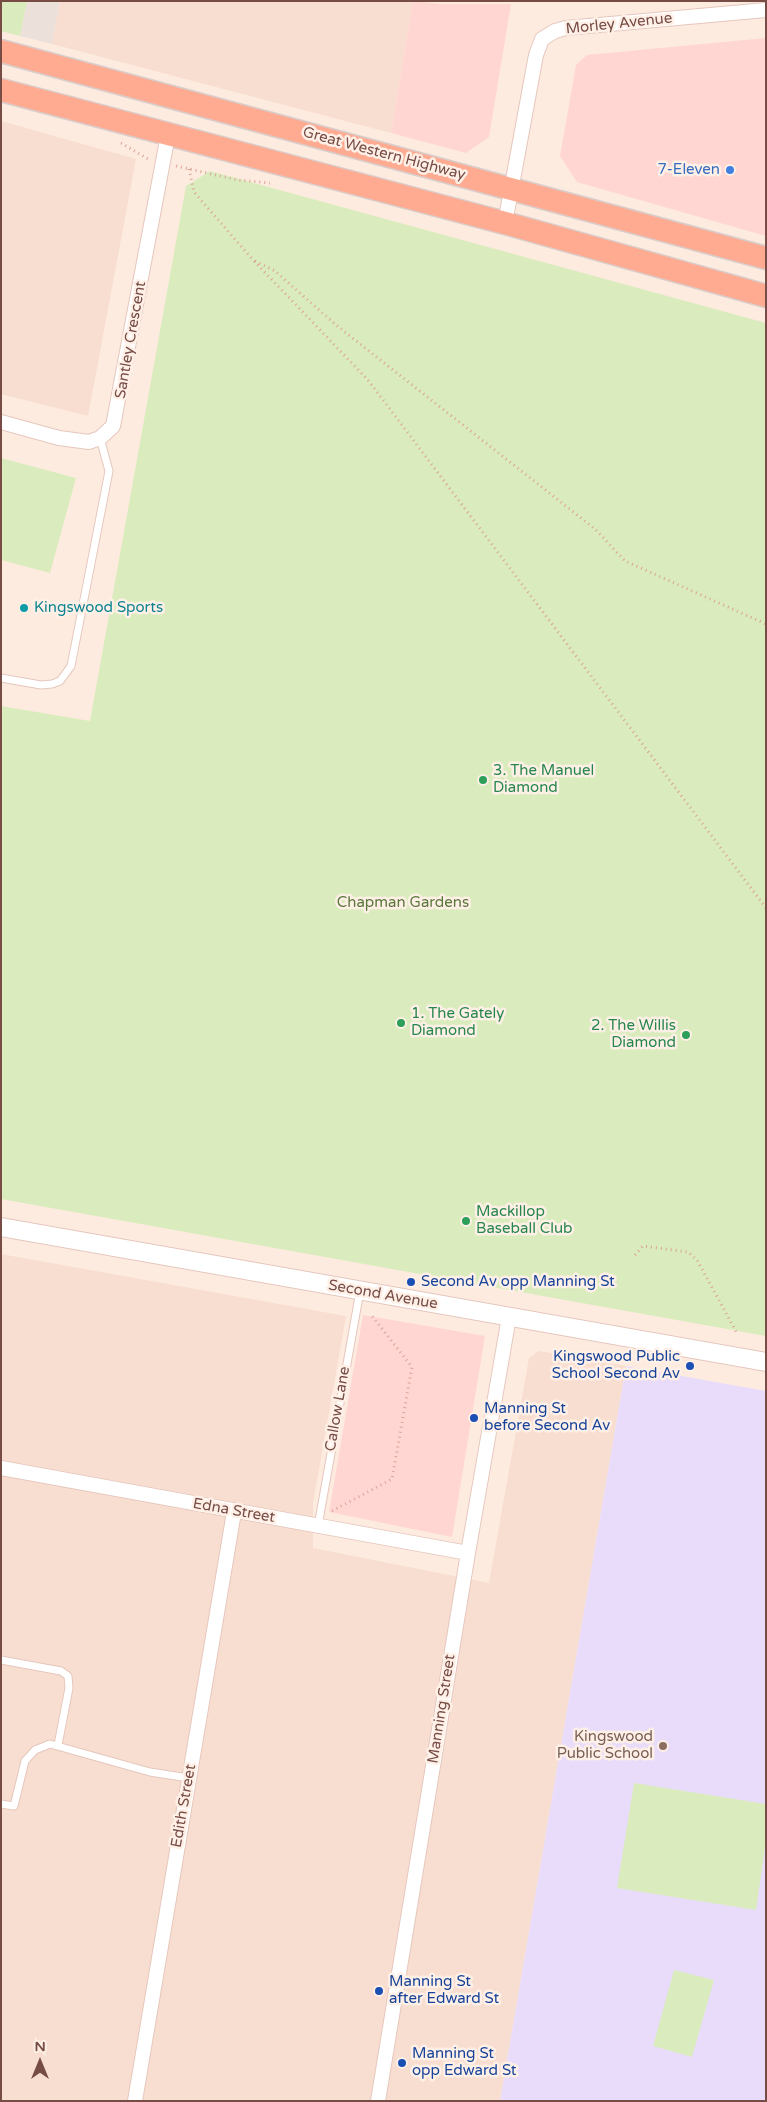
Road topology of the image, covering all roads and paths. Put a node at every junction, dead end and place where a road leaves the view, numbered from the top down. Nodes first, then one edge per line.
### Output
1 (766, 10) edge
2 (1, 51) edge
3 (1, 90) edge
4 (168, 135) junction
5 (189, 169) dead end
6 (511, 188) junction
7 (504, 223) junction
8 (766, 258) edge
9 (253, 260) junction
10 (766, 296) edge
11 (1, 422) edge
12 (100, 438) junction
13 (766, 624) edge
14 (1, 678) edge
15 (766, 908) edge
16 (1, 1227) edge
17 (635, 1255) dead end
18 (360, 1291) junction
19 (372, 1316) dead end
20 (509, 1317) junction
21 (738, 1335) dead end
22 (766, 1362) edge
23 (1, 1468) edge
24 (320, 1511) junction
25 (234, 1512) junction
26 (318, 1526) junction
27 (468, 1553) junction
28 (1, 1660) edge
29 (58, 1745) junction
30 (189, 1778) junction
31 (1, 1804) edge
32 (134, 2101) edge
33 (378, 2101) edge

1 - 6 street, Morley Avenue
2 - 6 highway, Great Western Highway
3 - 4 highway
4 - 7 highway
4 - 12 street, Santley Crescent
5 - 9 path
6 - 7 street, Morley Avenue
6 - 8 highway, Great Western Highway
7 - 10 highway
9 - 13 path
9 - 15 path
11 - 12 street
12 - 14 lane
16 - 18 street, Second Avenue
17 - 21 path
18 - 20 street, Second Avenue
18 - 24 lane, Callow Lane
19 - 24 path
20 - 22 street, Second Avenue
20 - 27 street, Manning Street
23 - 25 street, Edna Street
24 - 26 lane, Callow Lane
25 - 26 street, Edna Street
25 - 30 street, Edith Street
26 - 27 street, Edna Street
27 - 33 street, Manning Street
28 - 29 lane
29 - 30 lane
29 - 31 lane
30 - 32 street, Edith Street

